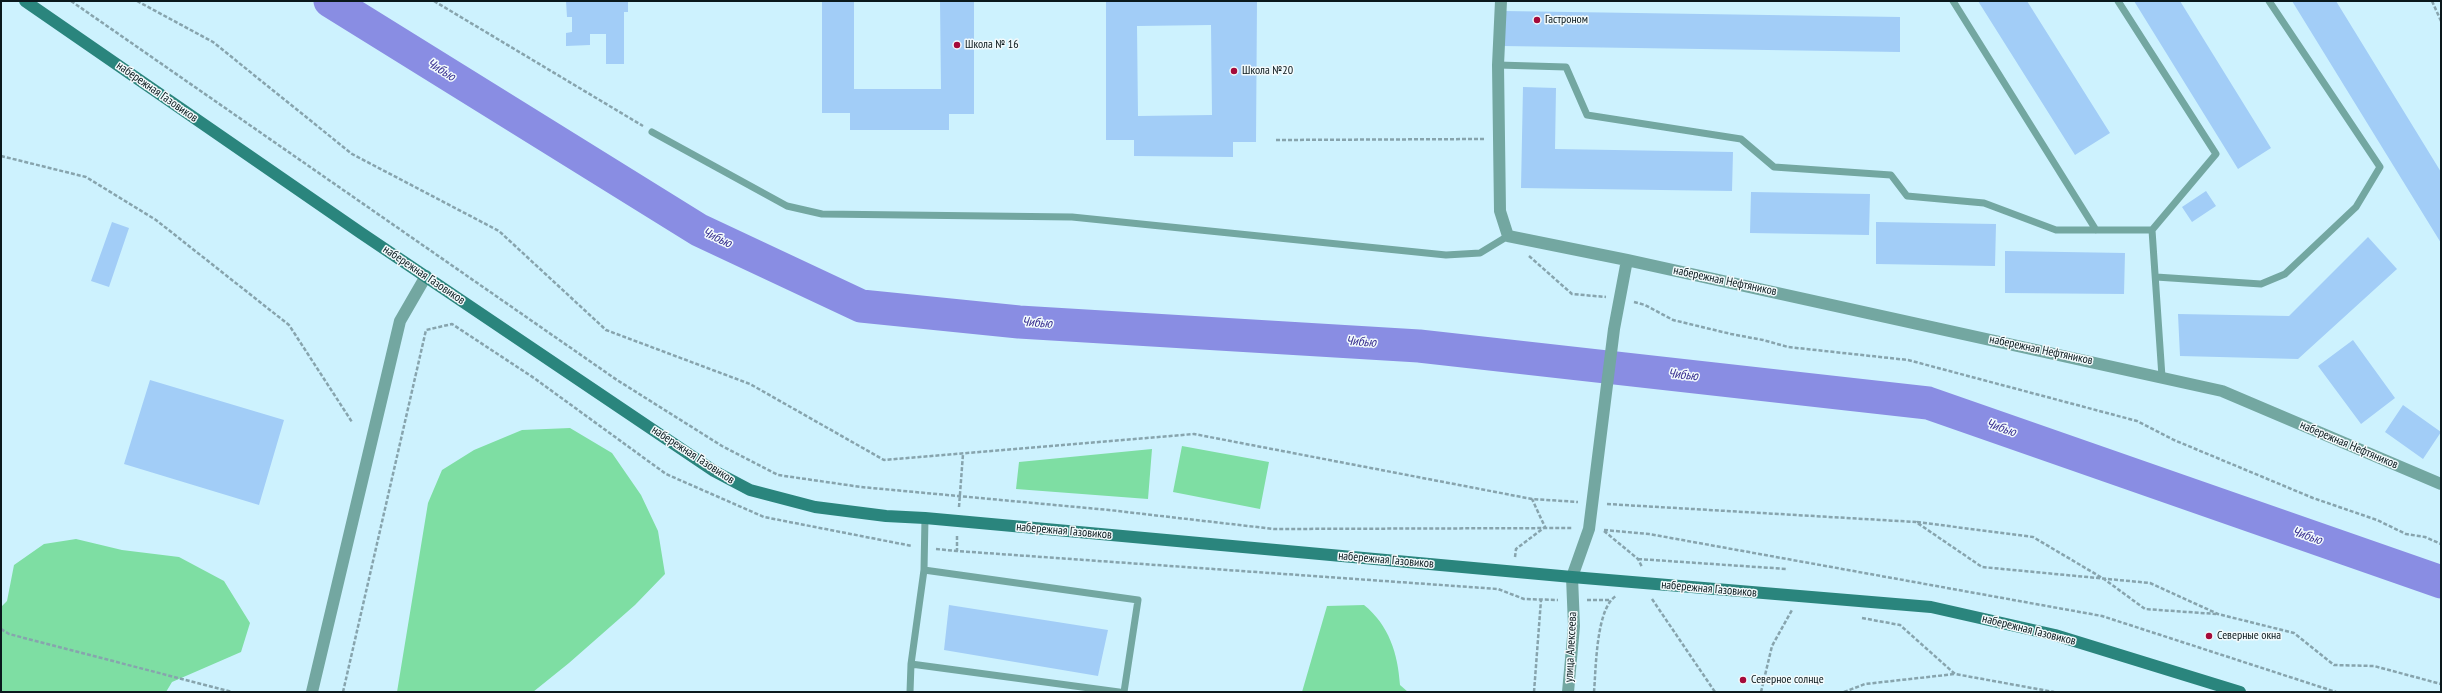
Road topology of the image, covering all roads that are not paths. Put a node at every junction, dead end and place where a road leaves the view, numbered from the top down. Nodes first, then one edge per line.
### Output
1 (25, 1) edge
2 (1501, 1) edge
3 (1953, 1) edge
4 (2118, 1) edge
5 (2269, 1) edge
6 (1498, 65) junction
7 (652, 132) road end
8 (2096, 230) junction
9 (2152, 230) junction
10 (1508, 236) junction
11 (1627, 260) junction
12 (426, 276) junction
13 (2156, 277) junction
14 (2162, 377) junction
15 (2441, 484) edge
16 (925, 518) junction
17 (924, 570) junction
18 (1572, 577) junction
19 (911, 664) junction
20 (312, 692) edge
21 (910, 692) edge
22 (1119, 692) edge
23 (1124, 692) edge
24 (1568, 692) edge
25 (2240, 692) edge

1 - 12 main road, набережная Газовиков
2 - 6 street
3 - 8 lane
4 - 9 lane
5 - 13 lane
6 - 8 lane
6 - 10 street
7 - 10 lane
8 - 9 lane
9 - 13 lane
10 - 11 street, набережная Нефтяников
11 - 14 street, набережная Нефтяников
11 - 18 street
12 - 16 main road, набережная Газовиков
12 - 20 street
13 - 14 lane
14 - 15 street, набережная Нефтяников
16 - 17 lane
16 - 18 main road, набережная Газовиков
17 - 19 lane
17 - 23 lane
18 - 24 street, улица Алексеева
18 - 25 main road, набережная Газовиков
19 - 21 lane
19 - 22 lane

